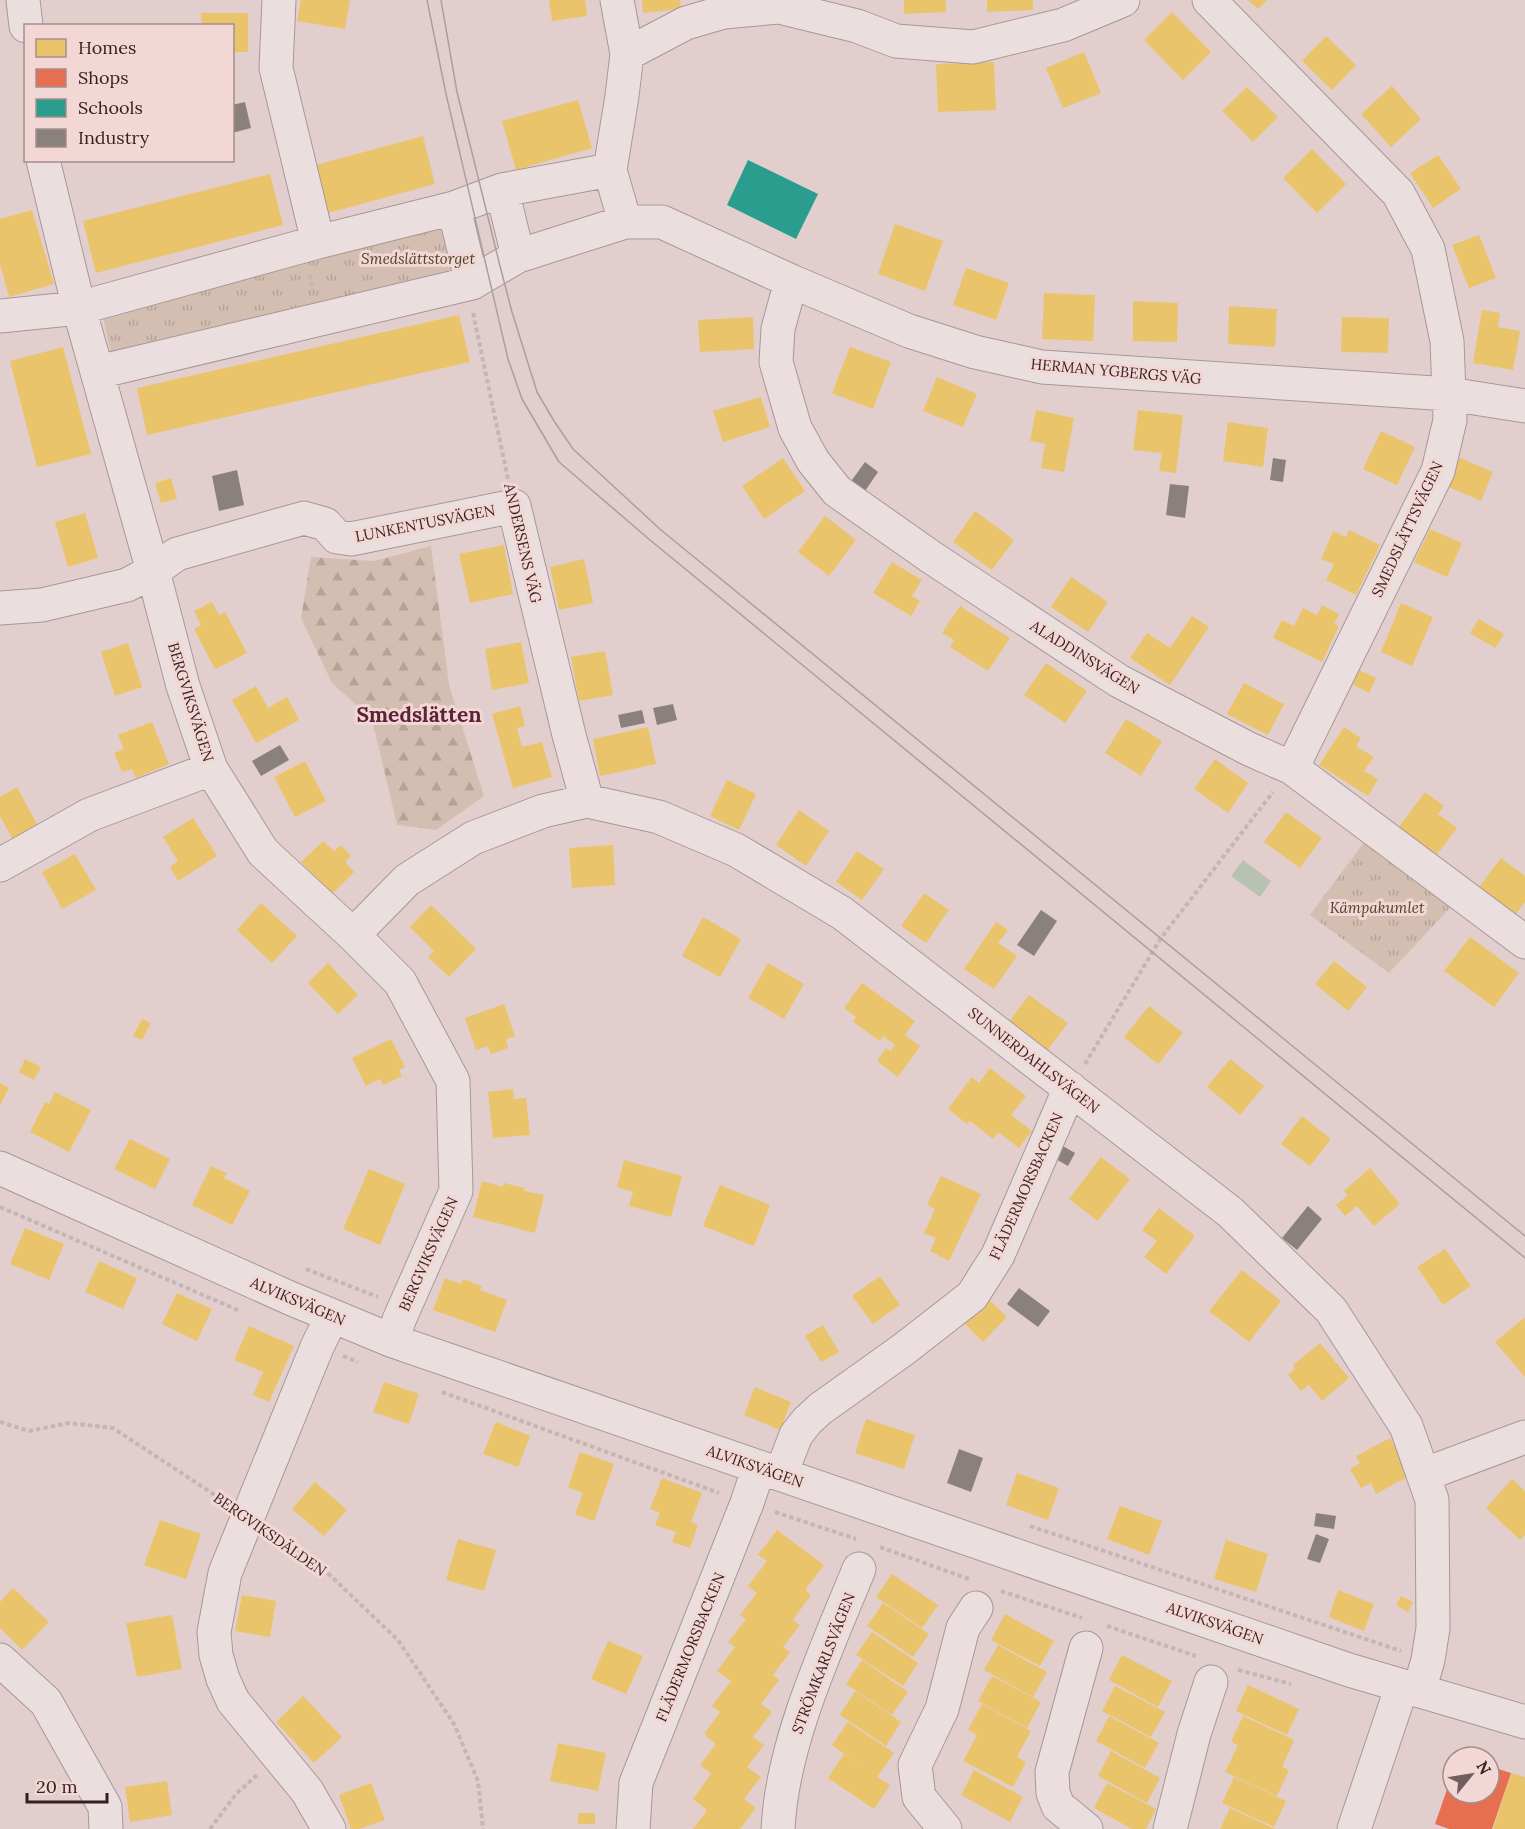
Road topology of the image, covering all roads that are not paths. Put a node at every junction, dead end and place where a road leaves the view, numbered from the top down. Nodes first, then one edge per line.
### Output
1 (23, 0) edge
2 (279, 0) edge
3 (617, 0) edge
4 (1123, 0) edge
5 (1209, 0) edge
6 (26, 24) edge
7 (627, 54) junction
8 (43, 162) edge
9 (610, 170) junction
10 (502, 190) junction
11 (454, 208) junction
12 (625, 222) junction
13 (318, 242) junction
14 (518, 256) junction
15 (791, 281) junction
16 (472, 283) junction
17 (79, 308) junction
18 (0, 316) edge
19 (98, 372) junction
20 (1449, 394) junction
21 (1525, 406) edge
22 (514, 506) joint
23 (153, 571) junction
24 (0, 608) edge
25 (1292, 768) junction
26 (211, 769) junction
27 (587, 801) junction
28 (0, 865) edge
29 (353, 935) junction
30 (1525, 942) edge
31 (1070, 1088) junction
32 (0, 1168) edge
33 (332, 1316) junction
34 (393, 1341) junction
35 (1525, 1437) edge
36 (770, 1471) junction
37 (1423, 1475) junction
38 (859, 1569) dead end
39 (976, 1608) dead end
40 (1086, 1648) dead end
41 (0, 1660) edge
42 (1416, 1679) junction
43 (1211, 1682) dead end
44 (1525, 1722) edge
45 (106, 1829) edge
46 (329, 1829) edge
47 (633, 1829) edge
48 (777, 1829) edge
49 (945, 1829) edge
50 (1086, 1829) edge
51 (1170, 1829) edge
52 (1354, 1829) edge

1 - 6 street
2 - 13 street
3 - 7 street
4 - 7 street
5 - 20 street, SMEDSLÄTTSVÄGEN
7 - 9 street
8 - 17 street, BERGVIKSVÄGEN
9 - 10 street
9 - 12 street
10 - 11 street
10 - 14 street
11 - 13 street
11 - 16 street
12 - 14 street
12 - 15 street, HERMAN YGBERGS VÄG
13 - 17 street
14 - 16 street
15 - 20 street, HERMAN YGBERGS VÄG
15 - 25 street, ALADDINSVÄGEN
16 - 19 street
17 - 18 street
17 - 19 street, BERGVIKSVÄGEN
19 - 23 street, BERGVIKSVÄGEN
20 - 21 street, HERMAN YGBERGS VÄG
20 - 25 street, SMEDSLÄTTSVÄGEN
22 - 23 street, LUNKENTUSVÄGEN
22 - 27 street, ANDERSENS VÄG
23 - 24 street, LUNKENTUSVÄGEN
23 - 26 street, BERGVIKSVÄGEN
25 - 30 street, ALADDINSVÄGEN
26 - 28 street
26 - 29 street, BERGVIKSVÄGEN
27 - 29 street, SUNNERDAHLSVÄGEN
27 - 31 street, SUNNERDAHLSVÄGEN
29 - 34 street, BERGVIKSVÄGEN
31 - 36 street, FLÄDERMORSBACKEN
31 - 37 street, SUNNERDAHLSVÄGEN
32 - 33 street, ALVIKSVÄGEN
33 - 34 street, ALVIKSVÄGEN
33 - 46 street
34 - 36 street, ALVIKSVÄGEN
35 - 37 street
36 - 42 street, ALVIKSVÄGEN
36 - 47 street, FLÄDERMORSBACKEN
37 - 42 street, SUNNERDAHLSVÄGEN
38 - 48 street, STRÖMKARLSVÄGEN
39 - 49 street
40 - 50 street
41 - 45 street
42 - 44 street, ALVIKSVÄGEN
42 - 52 street, SUNNERDAHLSVÄGEN
43 - 51 street

